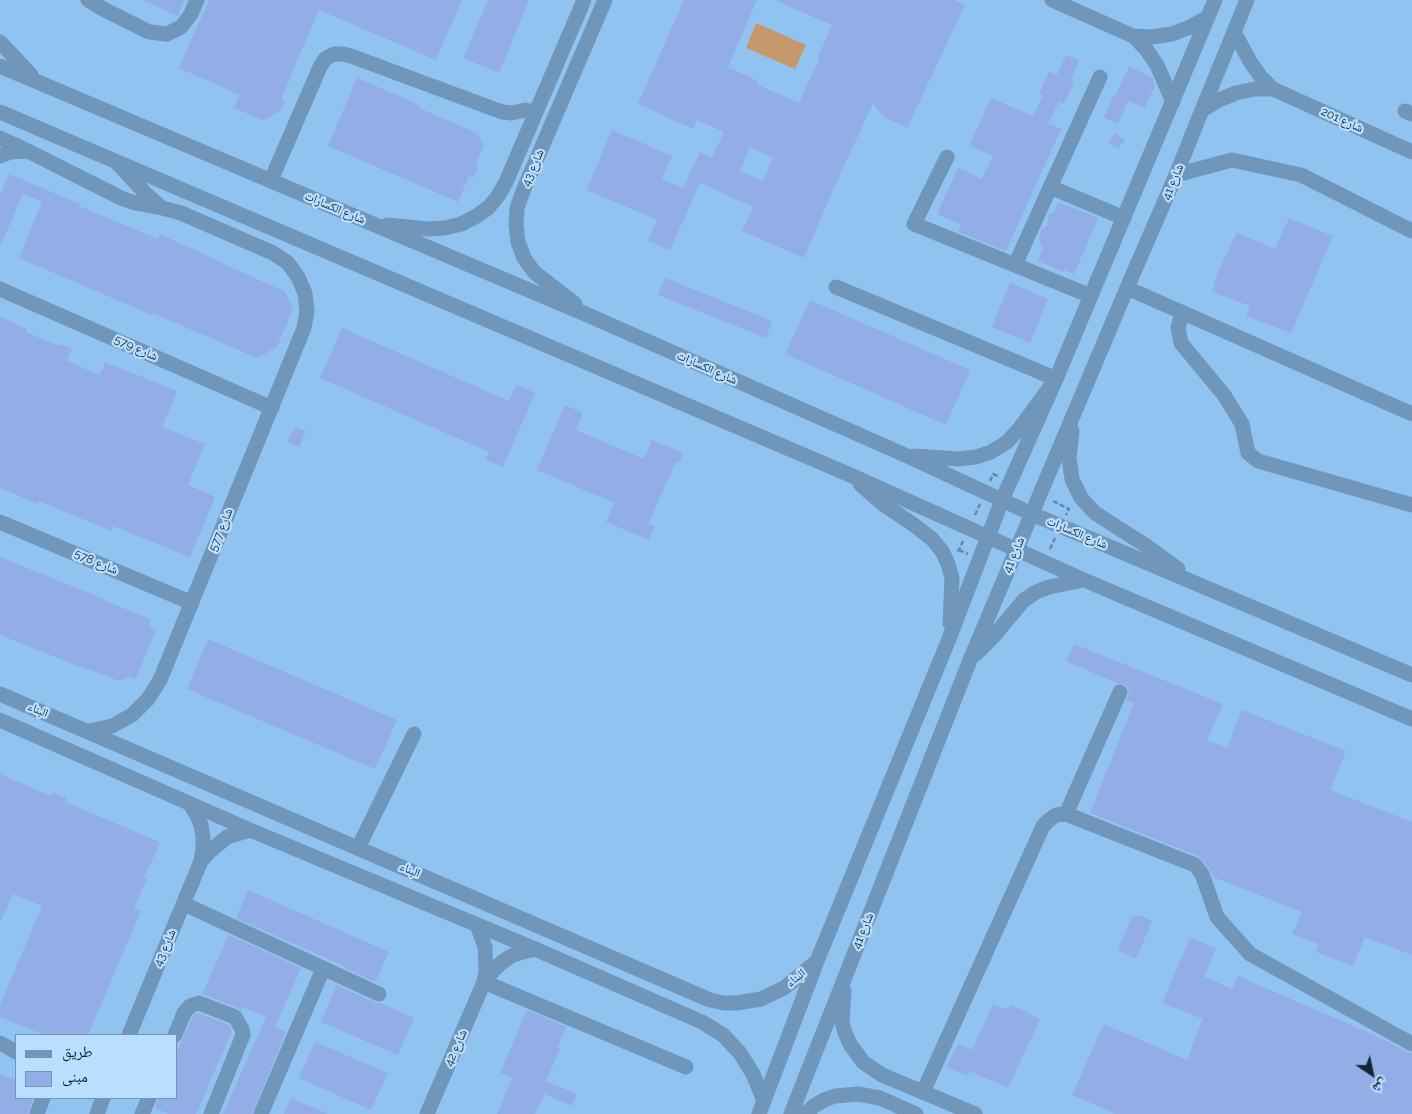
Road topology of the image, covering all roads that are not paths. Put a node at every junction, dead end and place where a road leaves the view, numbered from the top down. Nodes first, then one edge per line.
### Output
1 (88, 0) edge
2 (197, 0) edge
3 (584, 0) edge
4 (605, 0) edge
5 (1052, 0) edge
6 (1215, 0) edge
7 (1247, 0) edge
8 (106, 5) edge
9 (1208, 17) junction
10 (1234, 32) junction
11 (1133, 36) junction
12 (0, 42) edge
13 (0, 66) edge
14 (1100, 77) dead end
15 (35, 80) junction
16 (1273, 89) junction
17 (1173, 102) junction
18 (1202, 110) junction
19 (0, 112) edge
20 (535, 114) junction
21 (0, 138) edge
22 (28, 151) junction
23 (1412, 152) edge
24 (0, 156) edge
25 (946, 157) dead end
26 (115, 161) junction
27 (1176, 175) junction
28 (271, 180) junction
29 (1050, 187) junction
30 (162, 208) junction
31 (1124, 218) junction
32 (372, 224) junction
33 (1412, 231) edge
34 (1015, 265) junction
35 (836, 287) dead end
36 (1127, 288) junction
37 (0, 289) edge
38 (1091, 296) junction
39 (1182, 312) junction
40 (590, 316) junction
41 (1056, 379) junction
42 (272, 408) junction
43 (1412, 414) edge
44 (1073, 417) junction
45 (905, 455) junction
46 (848, 474) junction
47 (1002, 500) junction
48 (1412, 506) edge
49 (1032, 514) junction
50 (0, 522) edge
51 (988, 537) junction
52 (1017, 550) junction
53 (1084, 580) junction
54 (1201, 586) junction
55 (192, 603) junction
56 (949, 639) junction
57 (970, 660) junction
58 (1412, 674) edge
59 (1120, 692) dead end
60 (0, 694) edge
61 (1412, 719) edge
62 (0, 720) edge
63 (89, 732) junction
64 (414, 734) dead end
65 (190, 804) junction
66 (1066, 814) junction
67 (250, 830) junction
68 (358, 848) junction
69 (202, 861) junction
70 (184, 904) junction
71 (477, 925) junction
72 (535, 949) junction
73 (817, 961) junction
74 (323, 969) junction
75 (844, 980) junction
76 (484, 982) junction
77 (379, 994) dead end
78 (129, 1034) edge
79 (175, 1034) edge
80 (0, 1044) edge
81 (1412, 1044) edge
82 (15, 1051) edge
83 (686, 1067) dead end
84 (923, 1092) junction
85 (43, 1099) edge
86 (149, 1099) edge
87 (762, 1108) edge
88 (37, 1114) edge
89 (142, 1114) edge
90 (211, 1114) edge
91 (260, 1114) edge
92 (427, 1114) edge
93 (791, 1114) edge
94 (804, 1114) edge
95 (916, 1114) edge
96 (975, 1114) edge

1 - 8 street
2 - 8 street
3 - 20 street, شارع 43
4 - 40 street, شارع 43
5 - 11 street
6 - 9 street
7 - 10 street, شارع 41
9 - 11 street
9 - 17 street
10 - 16 street, شارع 201
10 - 18 street, شارع 41
11 - 17 street
12 - 15 street
13 - 15 street, شارع الكسارات
14 - 29 street
15 - 28 street, شارع الكسارات
16 - 18 street, شارع 201
16 - 23 street, شارع 201
17 - 31 street
18 - 27 street, شارع 41
19 - 26 street
20 - 28 street
20 - 32 street, شارع 43
21 - 22 street
22 - 24 street
22 - 30 street
25 - 34 street
26 - 30 street
26 - 46 street
27 - 33 street
27 - 36 street, شارع 41
28 - 32 street, شارع الكسارات
29 - 31 street
29 - 34 street
30 - 42 street, شارع 577
31 - 38 street
32 - 40 street, شارع الكسارات
34 - 38 street
35 - 41 street
36 - 39 street
36 - 44 street, شارع 41
37 - 42 street, شارع 579
38 - 41 street
39 - 43 street
39 - 48 street
40 - 45 street, شارع الكسارات
41 - 45 street
41 - 47 street
42 - 55 street, شارع 577
44 - 49 street, شارع 41
44 - 54 street
45 - 47 street, شارع الكسارات
46 - 51 street
46 - 56 street
47 - 49 street, شارع الكسارات
47 - 51 street
49 - 52 street, شارع 41
49 - 54 street, شارع الكسارات
50 - 55 street, شارع 578
51 - 52 street
51 - 56 street
52 - 53 street
52 - 57 street, شارع 41
53 - 57 street
53 - 61 street
54 - 58 street, شارع الكسارات
55 - 63 street, شارع 577
56 - 73 street
57 - 75 street, شارع 41
59 - 66 street
60 - 63 street, البناء
62 - 65 street, البناء
63 - 68 street, البناء
64 - 68 street
65 - 67 street, البناء
65 - 69 street, شارع 43
66 - 81 street
66 - 84 street
67 - 69 street, شارع 43
67 - 71 street, البناء
68 - 73 street, البناء
69 - 70 street, شارع 43
70 - 74 street
70 - 78 street, شارع 43
71 - 72 street, البناء
71 - 76 street, شارع 42
72 - 76 street, شارع 42
72 - 87 street, البناء
73 - 87 street
74 - 77 street
74 - 91 street
75 - 84 street
75 - 93 street, شارع 41
76 - 83 street
76 - 92 street, شارع 42
79 - 90 street
80 - 82 street
84 - 96 street
85 - 88 street
86 - 89 street
94 - 95 street

